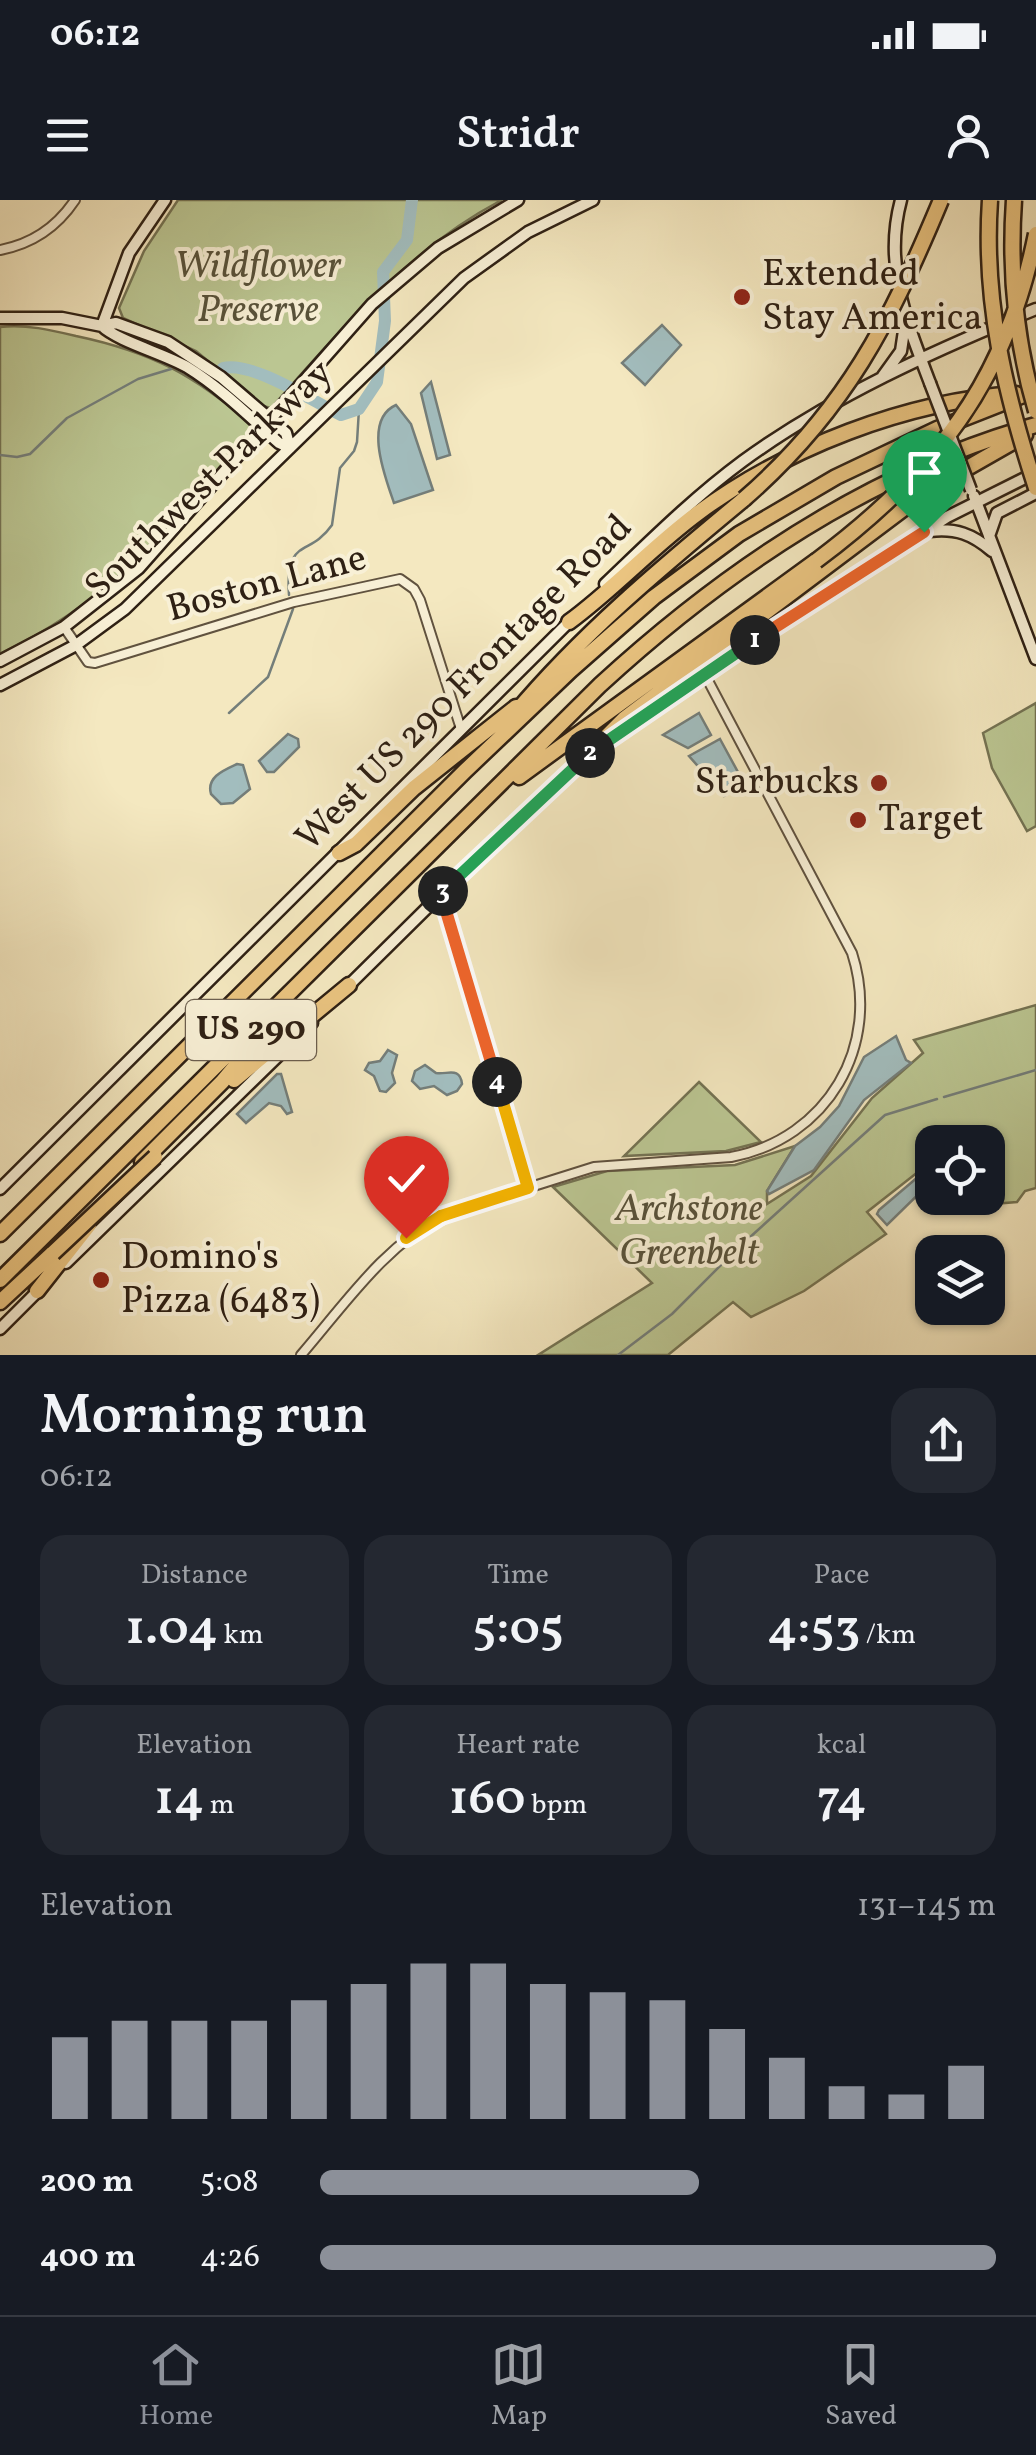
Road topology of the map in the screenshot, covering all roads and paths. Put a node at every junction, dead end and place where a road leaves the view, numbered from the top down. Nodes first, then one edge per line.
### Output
1 (76, 200) edge
2 (165, 200) edge
3 (518, 200) edge
4 (593, 200) edge
5 (898, 200) edge
6 (941, 200) edge
7 (990, 200) edge
8 (1014, 200) edge
9 (1036, 234) edge
10 (0, 250) edge
11 (1036, 308) edge
12 (0, 318) edge
13 (906, 318) junction
14 (102, 326) junction
15 (922, 360) junction
16 (880, 380) junction
17 (1031, 392) edge
18 (1036, 411) edge
19 (266, 423) junction
20 (1036, 427) edge
21 (290, 448) junction
22 (1036, 472) edge
23 (1036, 491) edge
24 (974, 495) junction
25 (924, 532) junction
26 (989, 538) junction
27 (994, 553) junction
28 (569, 622) junction
29 (64, 627) junction
30 (76, 645) junction
31 (1036, 659) edge
32 (0, 662) edge
33 (704, 673) junction
34 (0, 684) edge
35 (528, 697) junction
36 (461, 729) junction
37 (591, 752) junction
38 (465, 771) junction
39 (520, 776) junction
40 (504, 782) junction
41 (339, 853) junction
42 (441, 893) junction
43 (349, 985) junction
44 (528, 1188) junction
45 (0, 1189) edge
46 (0, 1234) edge
47 (0, 1280) edge
48 (38, 1291) junction
49 (0, 1302) edge
50 (0, 1329) edge
51 (301, 1355) edge

1 - 10 street
2 - 14 main road
3 - 19 main road, Southwest Parkway
4 - 21 main road, Southwest Parkway
5 - 13 main road
6 - 35 highway, bridge
7 - 23 highway, bridge
8 - 18 highway, bridge
9 - 39 highway, bridge
11 - 15 main road, West US 290 Frontage Road
12 - 14 main road
13 - 15 main road
13 - 16 main road
14 - 19 main road
15 - 16 main road, West US 290 Frontage Road
15 - 24 main road, bridge
16 - 28 main road, West US 290 Frontage Road
17 - 28 highway
17 - 38 highway, US 290
19 - 21 main road
19 - 29 main road, Southwest Parkway
20 - 37 highway
20 - 40 highway, US 290
21 - 30 main road, Southwest Parkway
22 - 24 main road
23 - 26 main road
24 - 25 main road
24 - 26 main road
25 - 27 main road
25 - 33 main road
26 - 27 main road
27 - 31 main road
28 - 36 main road, West US 290 Frontage Road
29 - 30 street
29 - 32 main road, Southwest Parkway
30 - 34 main road, Southwest Parkway
30 - 36 street, Boston Lane
33 - 37 main road
33 - 44 street
35 - 38 highway
35 - 41 highway
36 - 41 main road, West US 290 Frontage Road
37 - 42 main road
38 - 46 highway, US 290
39 - 40 highway
39 - 48 highway
40 - 47 highway, US 290
41 - 45 main road, West US 290 Frontage Road
42 - 43 main road
42 - 44 street
43 - 48 main road
43 - 49 highway, bridge
44 - 51 street
48 - 50 main road

